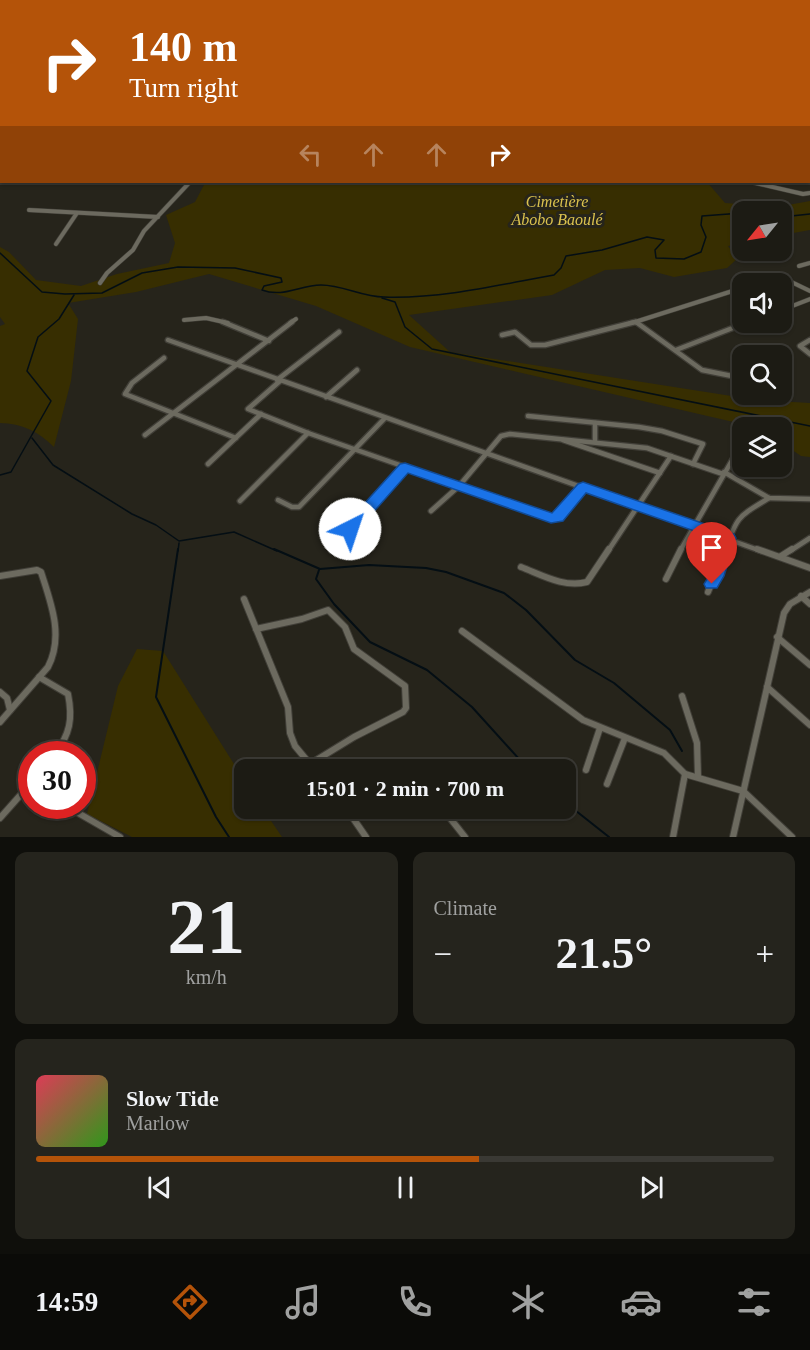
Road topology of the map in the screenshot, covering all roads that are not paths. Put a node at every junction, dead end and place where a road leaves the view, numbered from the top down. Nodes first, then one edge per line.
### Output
1 (189, 183) edge
2 (755, 183) edge
3 (810, 193) edge
4 (28, 210) dead end
5 (77, 213) junction
6 (158, 217) junction
7 (56, 244) dead end
8 (810, 263) edge
9 (799, 266) dead end
10 (792, 282) edge
11 (100, 283) dead end
12 (732, 291) edge
13 (810, 291) edge
14 (810, 299) edge
15 (792, 306) edge
16 (296, 319) dead end
17 (184, 320) dead end
18 (635, 322) junction
19 (732, 328) edge
20 (339, 332) dead end
21 (502, 335) dead end
22 (168, 340) dead end
23 (810, 340) edge
24 (269, 341) junction
25 (676, 350) junction
26 (810, 354) edge
27 (164, 358) dead end
28 (237, 366) junction
29 (357, 370) dead end
30 (732, 376) edge
31 (278, 381) junction
32 (326, 398) junction
33 (173, 414) junction
34 (261, 414) junction
35 (528, 416) dead end
36 (385, 418) junction
37 (595, 423) junction
38 (308, 433) junction
39 (145, 435) dead end
40 (236, 438) junction
41 (557, 438) junction
42 (595, 441) junction
43 (356, 449) junction
44 (485, 453) junction
45 (671, 456) junction
46 (732, 459) edge
47 (208, 464) dead end
48 (693, 464) junction
49 (405, 468) junction
50 (660, 473) junction
51 (723, 473) junction
52 (459, 486) junction
53 (583, 487) junction
54 (769, 498) junction
55 (810, 499) edge
56 (278, 500) dead end
57 (240, 501) dead end
58 (637, 506) junction
59 (431, 511) dead end
60 (693, 525) junction
61 (350, 529) dead end
62 (728, 538) junction
63 (810, 538) edge
64 (781, 556) junction
65 (521, 567) dead end
66 (810, 568) edge
67 (0, 576) edge
68 (666, 579) dead end
69 (708, 592) dead end
70 (810, 592) edge
71 (801, 596) junction
72 (244, 599) dead end
73 (810, 604) edge
74 (256, 629) junction
75 (462, 631) dead end
76 (777, 637) junction
77 (810, 665) edge
78 (39, 677) junction
79 (767, 687) junction
80 (0, 692) edge
81 (682, 696) dead end
82 (10, 710) junction
83 (0, 722) edge
84 (810, 725) edge
85 (600, 728) junction
86 (625, 738) junction
87 (62, 741) edge
88 (307, 759) edge
89 (324, 759) edge
90 (586, 770) dead end
91 (685, 774) junction
92 (698, 777) junction
93 (607, 784) dead end
94 (743, 791) junction
95 (18, 798) edge
96 (0, 818) edge
97 (89, 819) edge
98 (354, 819) edge
99 (451, 819) edge
100 (120, 837) edge
101 (366, 837) edge
102 (465, 837) edge
103 (673, 837) edge
104 (733, 837) edge
105 (792, 837) edge

1 - 6 street
2 - 3 street
4 - 5 street
5 - 6 street
5 - 7 street
6 - 11 street
8 - 9 street
10 - 13 street
12 - 18 street
14 - 15 street
16 - 24 street
17 - 24 street
18 - 21 street
18 - 25 street
19 - 25 street
20 - 31 street
22 - 28 street
23 - 26 street
24 - 28 street
25 - 30 street
27 - 33 street
28 - 31 street
28 - 33 street
29 - 32 street
31 - 32 street
31 - 34 street
32 - 36 street
33 - 39 street
33 - 40 street
34 - 38 street
34 - 40 street
35 - 37 street
36 - 43 street
36 - 44 street
37 - 42 street
37 - 48 street
38 - 43 street
38 - 57 street
40 - 47 street
41 - 42 street
41 - 44 street
41 - 50 street
42 - 45 street
43 - 49 street
43 - 56 street
44 - 52 street
44 - 53 street
45 - 48 street
45 - 50 street
46 - 51 street
48 - 51 street
49 - 52 street
49 - 61 street
50 - 58 street
51 - 54 street
51 - 60 street
52 - 53 street
52 - 59 street
53 - 58 street
54 - 55 street
54 - 62 street
58 - 60 street
58 - 65 street
60 - 62 street
60 - 68 street
62 - 64 street
62 - 69 street
63 - 64 street
64 - 66 street
67 - 78 street
70 - 71 street
71 - 73 street
71 - 76 street
72 - 74 street
74 - 88 street
74 - 89 street
75 - 85 street
76 - 77 street
76 - 79 street
78 - 82 street
78 - 87 street
79 - 84 street
79 - 94 street
80 - 82 street
81 - 92 street
82 - 83 street
85 - 86 street
85 - 90 street
86 - 91 street
86 - 93 street
91 - 92 street
91 - 103 street
92 - 94 street
94 - 104 street
94 - 105 street
95 - 96 street
97 - 100 street
98 - 101 street
99 - 102 street

